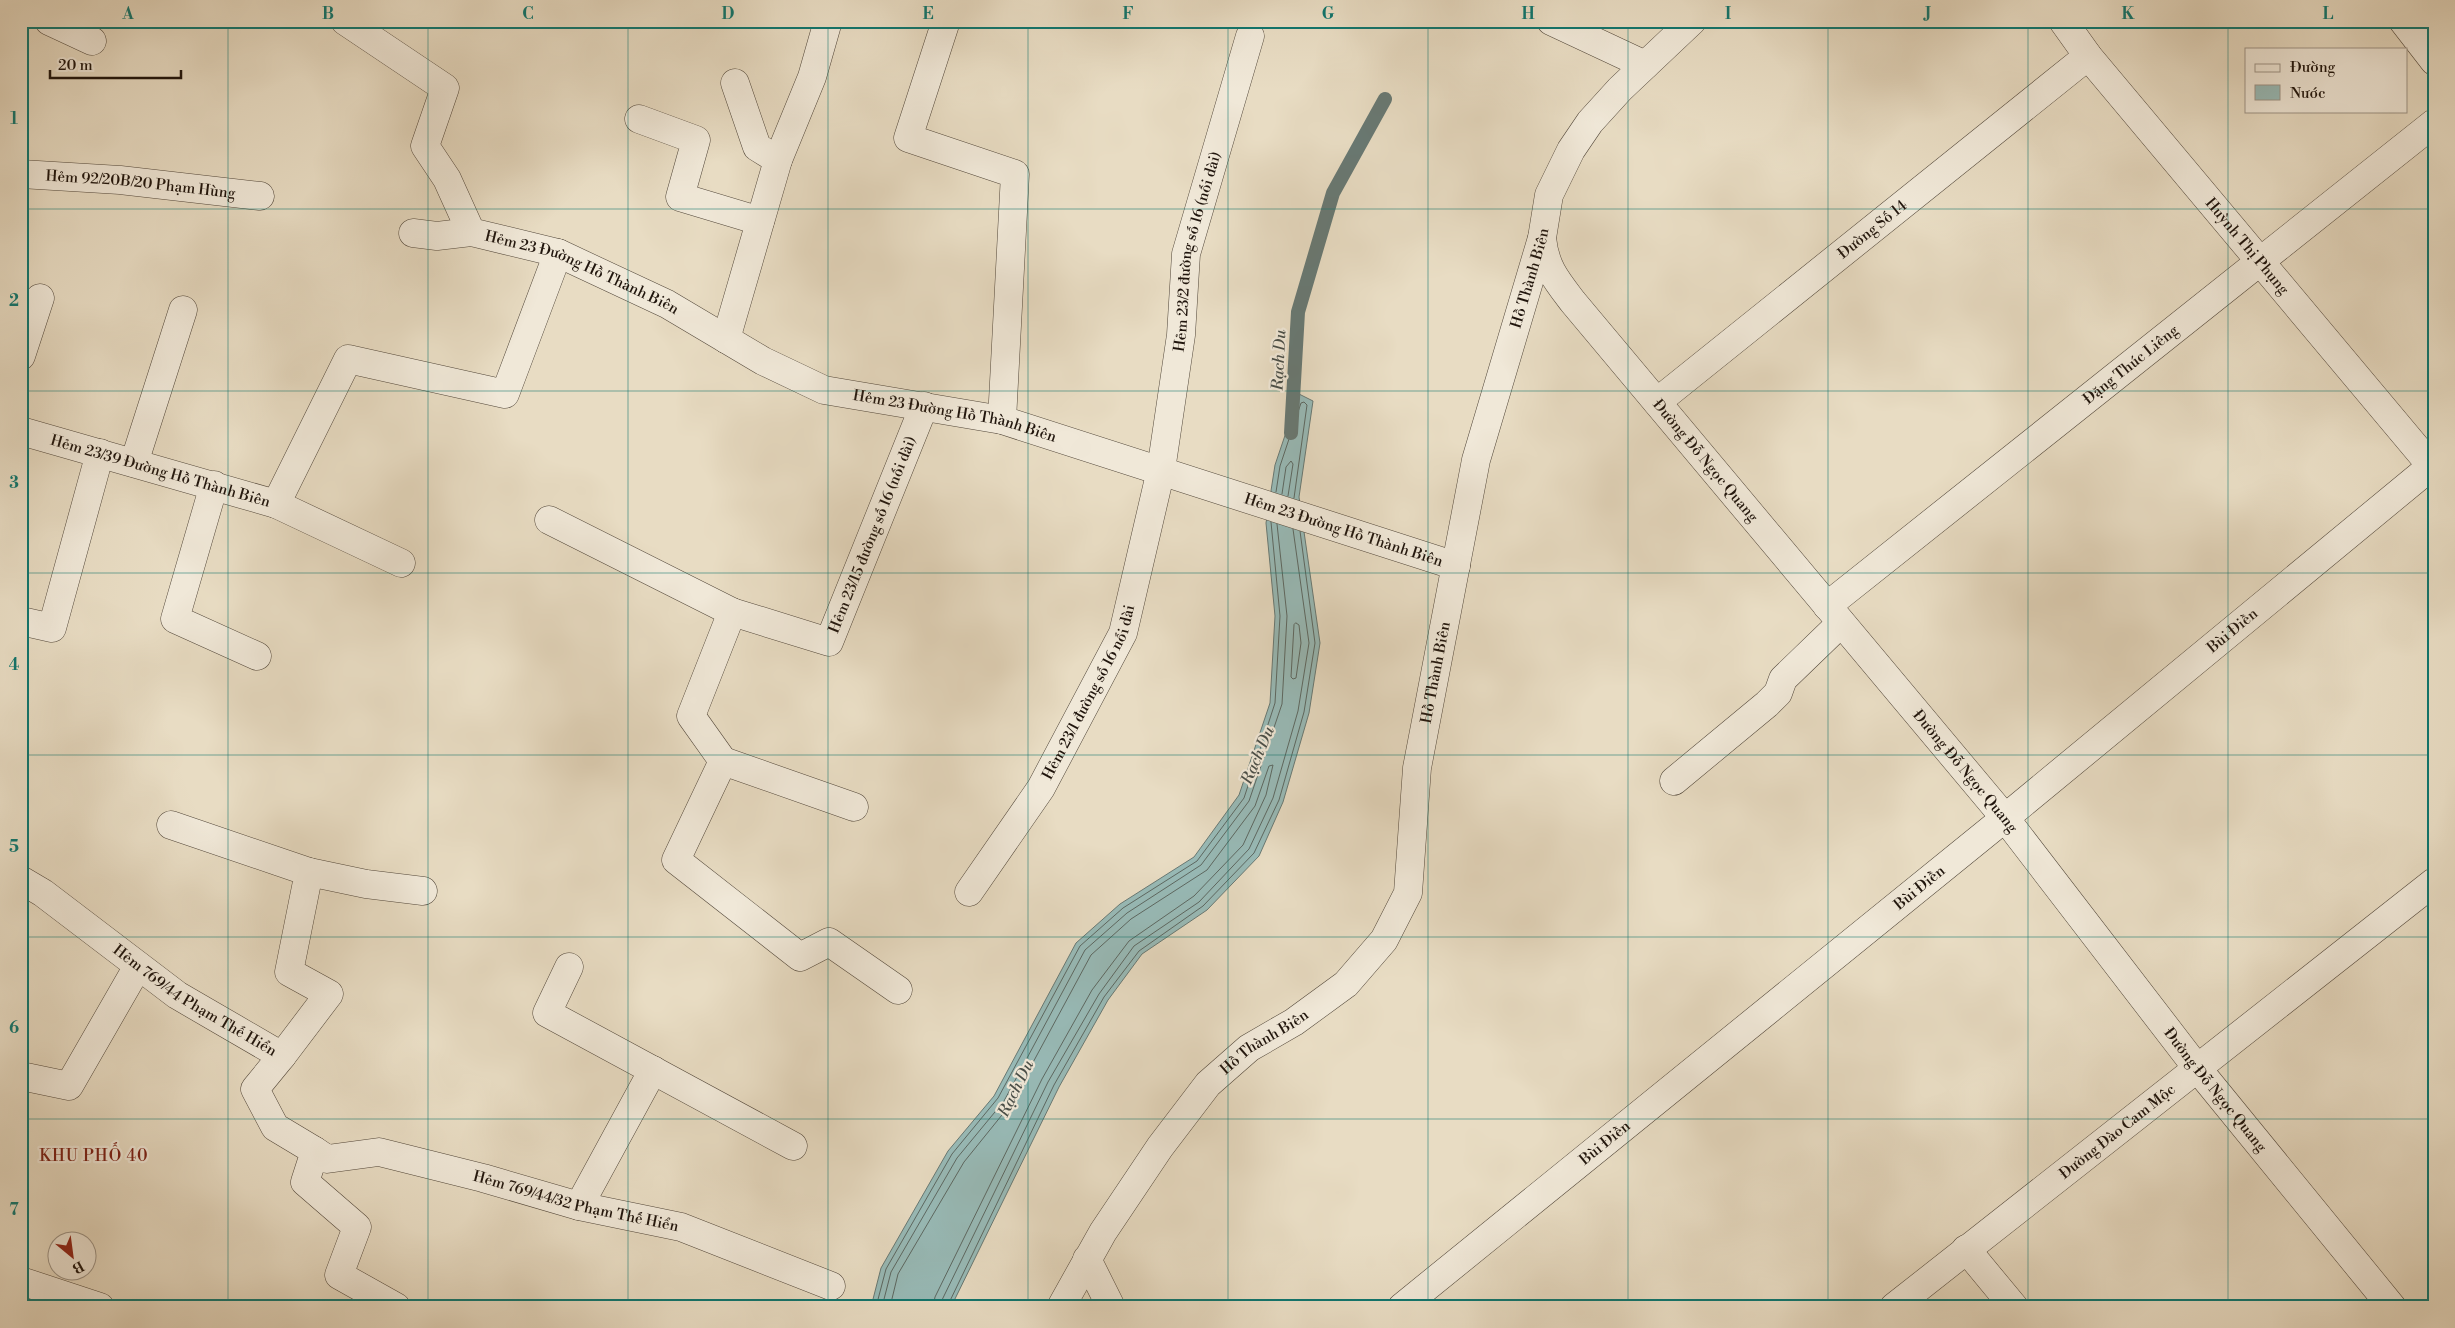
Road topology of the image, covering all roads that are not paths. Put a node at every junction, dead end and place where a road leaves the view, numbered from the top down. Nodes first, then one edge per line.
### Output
1 (49, 21) edge
2 (345, 21) edge
3 (828, 21) edge
4 (946, 21) edge
5 (1551, 21) edge
6 (1692, 21) edge
7 (2063, 21) edge
8 (2403, 21) edge
9 (1250, 36) dead end
10 (92, 41) dead end
11 (2088, 56) junction
12 (2434, 62) edge
13 (1645, 65) junction
14 (735, 84) dead end
15 (639, 119) dead end
16 (2434, 123) edge
17 (778, 160) junction
18 (21, 174) edge
19 (260, 196) dead end
20 (760, 222) junction
21 (471, 232) junction
22 (413, 233) dead end
23 (1542, 238) junction
24 (558, 253) junction
25 (2260, 262) junction
26 (40, 298) dead end
27 (183, 310) dead end
28 (726, 339) junction
29 (21, 356) edge
30 (1657, 402) junction
31 (924, 406) junction
32 (1002, 420) junction
33 (21, 431) edge
34 (100, 453) junction
35 (134, 463) junction
36 (2433, 466) edge
37 (1162, 470) junction
38 (214, 485) junction
39 (276, 504) junction
40 (550, 520) dead end
41 (401, 563) dead end
42 (1456, 566) junction
43 (732, 612) junction
44 (1834, 614) junction
45 (21, 621) edge
46 (257, 656) dead end
47 (723, 761) junction
48 (1674, 781) dead end
49 (854, 807) dead end
50 (2005, 818) junction
51 (171, 825) dead end
52 (309, 872) junction
53 (21, 880) edge
54 (2434, 882) edge
55 (423, 891) dead end
56 (968, 892) dead end
57 (138, 966) junction
58 (569, 967) dead end
59 (898, 990) dead end
60 (282, 1056) junction
61 (2197, 1068) junction
62 (653, 1070) junction
63 (21, 1076) edge
64 (793, 1146) dead end
65 (315, 1152) junction
66 (579, 1206) junction
67 (1966, 1249) junction
68 (1087, 1259) junction
69 (21, 1281) edge
70 (831, 1286) dead end
71 (100, 1307) edge
72 (396, 1307) edge
73 (1060, 1307) edge
74 (1110, 1307) edge
75 (1402, 1307) edge
76 (1894, 1307) edge
77 (2014, 1307) edge
78 (2392, 1307) edge

1 - 10 street
2 - 21 street, Hẻm 23 Đường Hồ Thành Biên
3 - 17 street
4 - 32 street
5 - 13 street
6 - 13 street, Hồ Thành Biên
7 - 11 street, Huỳnh Thị Phụng
8 - 12 street
9 - 37 street, Hẻm 23/2 đường số 16 (nối dài)
11 - 25 street, Huỳnh Thị Phụng
11 - 30 street, Đường Số 14
13 - 23 street, Hồ Thành Biên
14 - 17 street
15 - 20 street
16 - 25 street, Đặng Thúc Liêng
17 - 20 street
18 - 19 street, Hẻm 92/20B/20 Phạm Hùng
20 - 28 street
21 - 22 street, Hẻm 23 Đường Hồ Thành Biên
21 - 24 street, Hẻm 23 Đường Hồ Thành Biên
23 - 30 street, Đường Đỗ Ngọc Quang
23 - 42 street, Hồ Thành Biên
24 - 28 street, Hẻm 23 Đường Hồ Thành Biên
24 - 39 street, Hẻm 23/39 Đường Hồ Thành Biên
25 - 36 street, Huỳnh Thị Phụng
25 - 44 street, Đặng Thúc Liêng
26 - 29 street
27 - 35 street
28 - 31 street, Hẻm 23 Đường Hồ Thành Biên
30 - 44 street, Đường Đỗ Ngọc Quang
31 - 32 street, Hẻm 23 Đường Hồ Thành Biên
31 - 43 street, Hẻm 23/15 đường số 16 (nối dài)
32 - 37 street, Hẻm 23 Đường Hồ Thành Biên
33 - 34 street, Hẻm 23/39 Đường Hồ Thành Biên
34 - 35 street, Hẻm 23/39 Đường Hồ Thành Biên
34 - 45 street
35 - 38 street, Hẻm 23/39 Đường Hồ Thành Biên
36 - 50 street, Bùi Điền
37 - 42 street, Hẻm 23 Đường Hồ Thành Biên
37 - 56 street, Hẻm 23/1 đường số 16 nối dài
38 - 39 street, Hẻm 23/39 Đường Hồ Thành Biên
38 - 46 street
39 - 41 street
40 - 43 street
42 - 68 street, Hồ Thành Biên
43 - 47 street
44 - 48 street, Đặng Thúc Liêng
44 - 50 street, Đường Đỗ Ngọc Quang
47 - 49 street
47 - 59 street
50 - 61 street, Đường Đỗ Ngọc Quang
50 - 75 street, Bùi Điền
51 - 52 street
52 - 55 street
52 - 60 street
53 - 57 street, Hẻm 769/44 Phạm Thế Hiển
54 - 61 street, Đường Đào Cam Mộc
57 - 60 street, Hẻm 769/44 Phạm Thế Hiển
57 - 63 street
58 - 62 street
60 - 65 street, Hẻm 769/44 Phạm Thế Hiển
61 - 67 street, Đường Đào Cam Mộc
61 - 78 street, Đường Đỗ Ngọc Quang
62 - 64 street
62 - 66 street
65 - 66 street, Hẻm 769/44/32 Phạm Thế Hiển
65 - 72 street
66 - 70 street, Hẻm 769/44/32 Phạm Thế Hiển
67 - 76 street, Đường Đào Cam Mộc
67 - 77 street
68 - 73 street, Hồ Thành Biên
68 - 74 street
69 - 71 street

